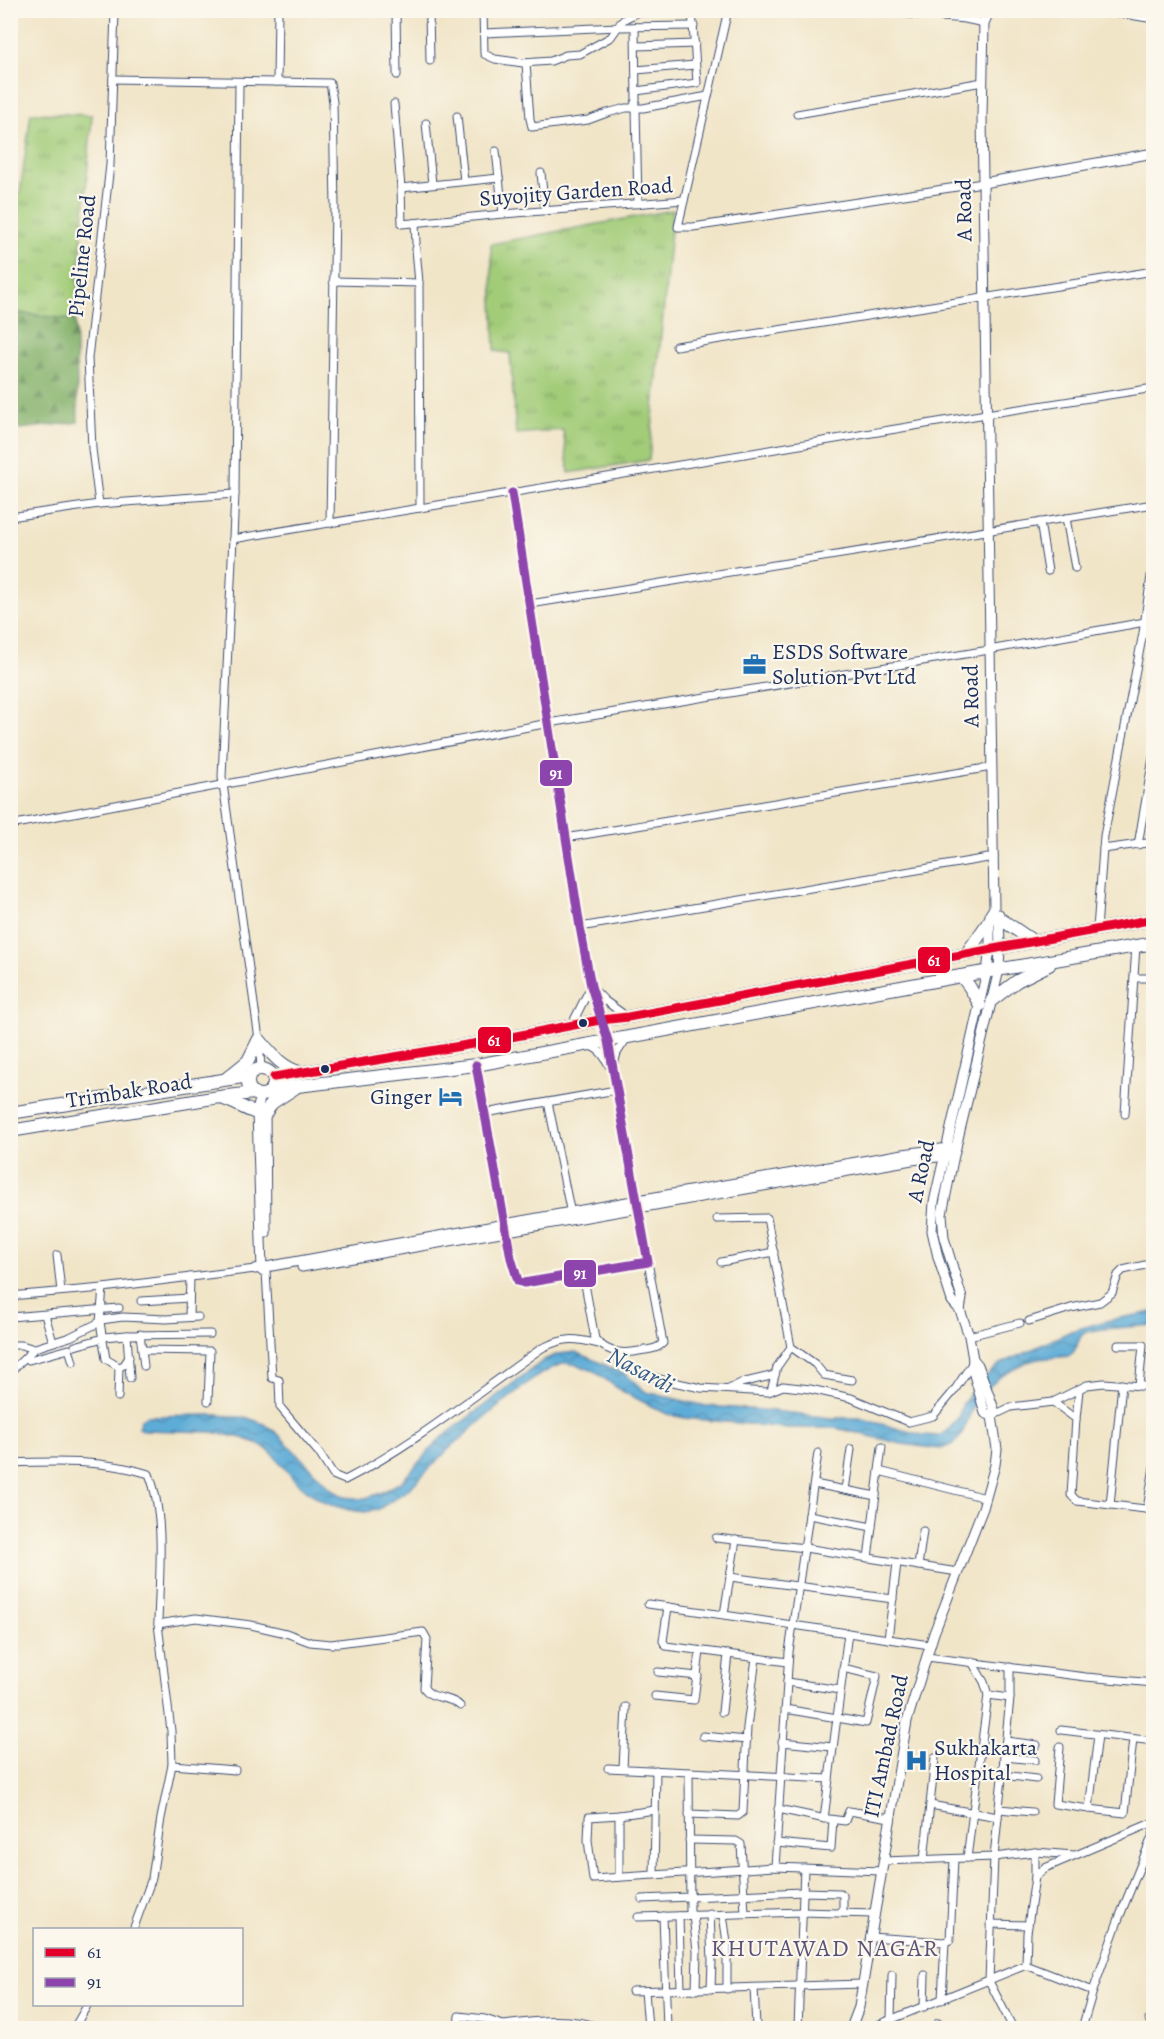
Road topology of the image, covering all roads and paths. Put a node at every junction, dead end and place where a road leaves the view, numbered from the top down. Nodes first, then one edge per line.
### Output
1 (116, 10) edge
2 (278, 10) edge
3 (396, 10) edge
4 (429, 10) edge
5 (483, 10) edge
6 (641, 10) edge
7 (692, 10) edge
8 (728, 10) edge
9 (866, 10) edge
10 (990, 10) edge
11 (1100, 10) edge
12 (1141, 14) edge
13 (1154, 19) edge
14 (984, 23) junction
15 (694, 26) junction
16 (618, 27) junction
17 (635, 27) junction
18 (484, 33) junction
19 (695, 45) junction
20 (637, 46) junction
21 (430, 61) dead end
22 (526, 63) junction
23 (695, 65) junction
24 (636, 70) junction
25 (397, 75) dead end
26 (113, 79) junction
27 (239, 82) junction
28 (277, 82) junction
29 (983, 82) junction
30 (636, 91) junction
31 (708, 96) junction
32 (394, 104) dead end
33 (636, 108) junction
34 (797, 114) dead end
35 (457, 116) dead end
36 (426, 123) dead end
37 (496, 151) dead end
38 (1154, 153) edge
39 (541, 173) dead end
40 (499, 178) junction
41 (464, 181) junction
42 (983, 183) junction
43 (432, 184) junction
44 (401, 188) junction
45 (684, 200) junction
46 (638, 204) junction
47 (545, 211) junction
48 (503, 214) junction
49 (415, 223) junction
50 (1154, 271) edge
51 (333, 281) junction
52 (419, 283) junction
53 (985, 296) junction
54 (676, 346) dead end
55 (1154, 388) edge
56 (986, 414) junction
57 (512, 493) junction
58 (235, 494) junction
59 (99, 504) junction
60 (1154, 504) edge
61 (420, 508) junction
62 (10, 517) edge
63 (1065, 518) junction
64 (1040, 522) junction
65 (330, 523) junction
66 (988, 530) junction
67 (233, 539) junction
68 (1154, 555) edge
69 (1075, 568) dead end
70 (1048, 571) dead end
71 (530, 604) junction
72 (1145, 622) junction
73 (989, 650) junction
74 (549, 723) junction
75 (1154, 752) edge
76 (992, 767) junction
77 (223, 785) junction
78 (10, 825) edge
79 (565, 838) junction
80 (1154, 842) edge
81 (1138, 844) junction
82 (1103, 849) junction
83 (994, 857) junction
84 (994, 915) junction
85 (1154, 919) edge
86 (580, 927) junction
87 (1097, 929) junction
88 (1033, 941) junction
89 (1154, 943) edge
90 (1136, 946) junction
91 (995, 948) junction
92 (967, 953) junction
93 (1063, 958) junction
94 (993, 971) junction
95 (961, 976) junction
96 (1134, 978) junction
97 (1154, 978) edge
98 (591, 986) junction
99 (986, 1002) junction
100 (628, 1017) junction
101 (600, 1020) junction
102 (570, 1026) junction
103 (628, 1037) junction
104 (259, 1039) junction
105 (608, 1041) junction
106 (583, 1046) junction
107 (476, 1065) junction
108 (261, 1068) junction
109 (301, 1072) junction
110 (249, 1076) junction
111 (614, 1077) junction
112 (226, 1079) junction
113 (273, 1083) junction
114 (299, 1086) junction
115 (616, 1090) junction
116 (258, 1094) junction
117 (219, 1097) junction
118 (548, 1102) junction
119 (10, 1113) edge
120 (485, 1113) junction
121 (261, 1114) junction
122 (1125, 1114) dead end
123 (10, 1131) edge
124 (950, 1151) junction
125 (639, 1204) junction
126 (572, 1216) junction
127 (717, 1219) dead end
128 (506, 1228) junction
129 (774, 1252) junction
130 (57, 1255) dead end
131 (648, 1262) junction
132 (721, 1262) dead end
133 (1154, 1263) edge
134 (262, 1269) junction
135 (583, 1273) junction
136 (190, 1277) junction
137 (103, 1288) junction
138 (61, 1291) junction
139 (10, 1296) edge
140 (189, 1298) junction
141 (141, 1301) dead end
142 (119, 1308) dead end
143 (101, 1310) junction
144 (45, 1315) junction
145 (10, 1317) edge
146 (189, 1317) junction
147 (198, 1317) dead end
148 (100, 1321) junction
149 (1029, 1321) dead end
150 (1020, 1323) dead end
151 (140, 1334) junction
152 (210, 1334) dead end
153 (127, 1335) junction
154 (969, 1336) junction
155 (103, 1338) junction
156 (53, 1342) junction
157 (599, 1344) junction
158 (10, 1345) edge
159 (1118, 1345) dead end
160 (75, 1346) dead end
161 (791, 1347) junction
162 (34, 1349) junction
163 (142, 1350) junction
164 (618, 1353) junction
165 (129, 1357) junction
166 (26, 1358) junction
167 (73, 1362) dead end
168 (974, 1364) junction
169 (119, 1366) junction
170 (144, 1366) dead end
171 (10, 1372) edge
172 (775, 1375) junction
173 (130, 1378) dead end
174 (852, 1380) dead end
175 (1122, 1384) junction
176 (1139, 1386) junction
177 (1154, 1387) edge
178 (727, 1390) junction
179 (1078, 1390) junction
180 (771, 1391) junction
181 (118, 1397) dead end
182 (208, 1401) dead end
183 (1053, 1402) junction
184 (990, 1413) junction
185 (1076, 1419) junction
186 (882, 1447) dead end
187 (851, 1449) dead end
188 (818, 1454) dead end
189 (10, 1463) edge
190 (1154, 1467) edge
191 (879, 1471) junction
192 (814, 1484) junction
193 (844, 1490) junction
194 (876, 1496) junction
195 (986, 1498) junction
196 (1110, 1505) junction
197 (1150, 1510) edge
198 (809, 1515) junction
199 (872, 1527) junction
200 (923, 1531) dead end
201 (716, 1538) dead end
202 (736, 1540) junction
203 (805, 1548) junction
204 (868, 1558) junction
205 (897, 1563) junction
206 (918, 1566) junction
207 (958, 1572) junction
208 (730, 1577) junction
209 (799, 1586) junction
210 (893, 1599) junction
211 (648, 1604) dead end
212 (668, 1606) junction
213 (724, 1614) junction
214 (158, 1624) junction
215 (793, 1624) junction
216 (848, 1633) junction
217 (888, 1639) junction
218 (930, 1645) junction
219 (700, 1651) junction
220 (728, 1654) junction
221 (927, 1657) junction
222 (756, 1658) junction
223 (788, 1662) junction
224 (972, 1662) junction
225 (1010, 1667) junction
226 (843, 1668) junction
227 (658, 1672) dead end
228 (698, 1676) junction
229 (787, 1682) junction
230 (1154, 1683) edge
231 (840, 1690) junction
232 (988, 1695) junction
233 (655, 1696) dead end
234 (1010, 1698) junction
235 (460, 1707) dead end
236 (626, 1707) dead end
237 (785, 1709) junction
238 (722, 1712) dead end
239 (837, 1717) junction
240 (1061, 1730) dead end
241 (1098, 1735) junction
242 (703, 1736) dead end
243 (1133, 1739) junction
244 (747, 1740) junction
245 (1006, 1741) junction
246 (782, 1742) junction
247 (1154, 1742) edge
248 (1037, 1745) dead end
249 (833, 1747) junction
250 (1060, 1747) dead end
251 (1004, 1757) junction
252 (935, 1758) dead end
253 (1035, 1760) dead end
254 (172, 1765) junction
255 (608, 1768) dead end
256 (623, 1768) junction
257 (235, 1770) dead end
258 (656, 1770) junction
259 (689, 1772) junction
260 (745, 1774) junction
261 (1003, 1775) junction
262 (780, 1776) junction
263 (829, 1779) junction
264 (1036, 1779) dead end
265 (930, 1805) junction
266 (778, 1809) junction
267 (1089, 1809) junction
268 (655, 1810) junction
269 (1032, 1812) dead end
270 (973, 1813) junction
271 (999, 1813) junction
272 (619, 1815) junction
273 (688, 1815) junction
274 (890, 1818) junction
275 (824, 1819) junction
276 (833, 1820) junction
277 (1154, 1822) edge
278 (1154, 1832) edge
279 (689, 1840) junction
280 (776, 1843) junction
281 (1035, 1852) junction
282 (1075, 1855) junction
283 (994, 1857) junction
284 (967, 1858) junction
285 (954, 1859) junction
286 (924, 1860) junction
287 (882, 1866) junction
288 (775, 1867) junction
289 (804, 1868) junction
290 (742, 1869) junction
291 (689, 1873) junction
292 (654, 1875) junction
293 (619, 1877) junction
294 (1035, 1877) junction
295 (803, 1892) junction
296 (744, 1895) junction
297 (690, 1897) junction
298 (642, 1899) dead end
299 (802, 1912) junction
300 (745, 1913) junction
301 (843, 1913) junction
302 (710, 1914) junction
303 (723, 1914) junction
304 (874, 1914) junction
305 (692, 1915) junction
306 (663, 1916) junction
307 (679, 1916) junction
308 (638, 1917) dead end
309 (991, 1924) junction
310 (1028, 1925) junction
311 (133, 1928) edge
312 (870, 1936) junction
313 (945, 1942) junction
314 (1026, 1965) junction
315 (892, 1975) dead end
316 (925, 1975) dead end
317 (989, 1981) junction
318 (863, 1984) junction
319 (798, 1986) junction
320 (754, 1988) junction
321 (711, 1989) junction
322 (727, 1989) junction
323 (666, 1990) junction
324 (681, 1990) junction
325 (696, 1990) junction
326 (632, 1991) dead end
327 (645, 1991) junction
328 (1093, 1991) junction
329 (942, 2000) junction
330 (87, 2006) edge
331 (924, 2007) junction
332 (893, 2020) junction
333 (562, 2025) edge
334 (756, 2026) dead end
335 (503, 2027) edge
336 (74, 2028) edge
337 (458, 2028) edge
338 (601, 2028) edge
339 (648, 2028) edge
340 (667, 2028) edge
341 (798, 2028) edge
342 (851, 2028) edge
343 (870, 2028) edge
344 (894, 2028) edge
345 (1013, 2028) edge
346 (1082, 2028) edge

1 - 26 street, Pipeline Road
2 - 28 street
3 - 25 street
4 - 21 street
5 - 18 street
6 - 16 street
7 - 15 street
8 - 31 street
9 - 14 street
10 - 14 street, A Road
11 - 12 street
12 - 13 street
14 - 29 street, A Road
15 - 17 street
15 - 19 street
16 - 17 street
16 - 18 street
16 - 22 street
17 - 20 street
18 - 22 street
19 - 20 street
19 - 23 street
20 - 24 street
22 - 33 street
23 - 24 street
23 - 30 street
24 - 30 street
26 - 27 street
26 - 59 street, Pipeline Road
27 - 28 street
27 - 58 street
28 - 51 street
29 - 34 street
29 - 42 street, A Road
30 - 33 street
31 - 33 street
31 - 45 street
32 - 44 street
33 - 46 street
35 - 41 street
36 - 43 street
37 - 40 street
38 - 42 street
39 - 47 street
40 - 41 street
40 - 48 street
41 - 43 street
42 - 45 street, Suyojity Garden Road
42 - 53 street, A Road
43 - 44 street
44 - 49 street
45 - 46 street, Suyojity Garden Road
46 - 47 street, Suyojity Garden Road
47 - 48 street, Suyojity Garden Road
48 - 49 street, Suyojity Garden Road
49 - 52 street
50 - 53 street
51 - 52 street
51 - 65 street
52 - 61 street
53 - 54 street
53 - 56 street, A Road
55 - 56 street
56 - 57 street
56 - 66 street, A Road
57 - 61 street
57 - 71 street
58 - 59 street
58 - 67 street
59 - 62 street
60 - 63 street
61 - 65 street
63 - 64 street
63 - 69 street
64 - 66 street
64 - 70 street
65 - 67 street
66 - 71 street
66 - 73 street, A Road
67 - 77 street
68 - 72 street
71 - 74 street
72 - 73 street
72 - 82 street
73 - 74 street
73 - 76 street, A Road
74 - 77 street
74 - 79 street
75 - 81 street
76 - 79 street
76 - 83 street, A Road
77 - 78 street
77 - 104 street
79 - 86 street
80 - 81 street
81 - 82 street
82 - 87 street
83 - 84 street, A Road
83 - 86 street
84 - 88 highway
84 - 91 street, A Road
84 - 92 highway
85 - 87 highway
86 - 98 street
87 - 88 highway
88 - 91 highway
89 - 90 highway
90 - 93 highway
90 - 96 street
91 - 92 highway
91 - 94 street, A Road
92 - 100 highway
93 - 94 highway
93 - 99 highway
94 - 95 highway
94 - 99 street, A Road
95 - 99 highway
95 - 103 highway
96 - 97 street
96 - 122 street
98 - 100 street
98 - 101 street
98 - 102 street
99 - 124 street, A Road
100 - 101 highway
101 - 102 highway
101 - 105 street
102 - 109 highway
103 - 105 highway
103 - 111 street
104 - 108 street
104 - 109 highway
104 - 112 highway
105 - 106 highway
105 - 111 street
106 - 107 highway
106 - 111 street
107 - 114 highway
107 - 120 street
108 - 110 highway
108 - 113 highway
109 - 113 highway
110 - 112 highway, Trimbak Road
110 - 116 highway
111 - 115 street
112 - 119 highway, Trimbak Road
113 - 114 highway
113 - 116 highway
114 - 121 highway
115 - 118 street
115 - 125 street
116 - 117 highway, Trimbak Road
116 - 121 street
117 - 121 highway
117 - 123 highway, Trimbak Road
118 - 120 street
118 - 126 street
120 - 128 street
121 - 134 street
124 - 125 street
124 - 154 street, A Road
125 - 126 street
125 - 131 street
126 - 128 street
127 - 129 street
128 - 134 street
128 - 135 street
129 - 132 street
129 - 161 street
130 - 138 street
131 - 135 street
131 - 164 street
133 - 149 street
134 - 136 street
134 - 157 street
135 - 157 street
136 - 137 street
136 - 140 street
137 - 138 street
137 - 143 street
138 - 139 street
140 - 141 street
140 - 146 street
142 - 143 street
143 - 144 street
143 - 148 street
144 - 145 street
144 - 156 street
146 - 147 street
146 - 148 street
148 - 155 street
148 - 156 street
150 - 154 street
151 - 152 street
151 - 153 street
151 - 163 street
153 - 155 street
153 - 165 street
154 - 168 street
155 - 160 street
155 - 169 street
156 - 162 street
157 - 164 street
158 - 162 street
159 - 176 street
161 - 172 street
161 - 174 street
162 - 166 street
163 - 170 street
163 - 182 street
164 - 178 street
165 - 169 street
165 - 173 street
166 - 167 street
166 - 171 street
168 - 180 street
168 - 184 street, ITI Ambad Road
169 - 181 street
172 - 178 street
172 - 180 street
175 - 176 street
175 - 179 street
175 - 196 street
176 - 177 street
178 - 180 street
179 - 183 street
179 - 185 street
183 - 184 street
183 - 185 street
184 - 195 street, ITI Ambad Road
185 - 196 street
186 - 191 street
187 - 193 street
188 - 192 street
189 - 214 street
190 - 197 street
191 - 194 street
191 - 195 street
192 - 193 street
192 - 198 street
193 - 194 street
194 - 199 street
195 - 207 street, ITI Ambad Road
196 - 197 street
198 - 199 street
198 - 203 street
199 - 204 street
200 - 206 street
201 - 202 street
202 - 203 street
202 - 208 street
203 - 204 street
203 - 209 street
204 - 205 street
205 - 206 street
205 - 210 street
206 - 207 street
207 - 218 street, ITI Ambad Road
208 - 209 street
208 - 213 street
209 - 210 street
209 - 215 street
210 - 217 street
211 - 212 street
212 - 213 street
212 - 219 street
213 - 215 street
214 - 235 street
214 - 254 street
215 - 216 street
215 - 223 street
216 - 217 street
216 - 226 street
217 - 218 street
218 - 221 street, ITI Ambad Road
219 - 220 street
219 - 228 street
220 - 222 street
220 - 238 street
221 - 224 street
221 - 274 street, ITI Ambad Road
222 - 223 street
222 - 244 street
223 - 229 street
224 - 225 street
224 - 232 street
225 - 230 street
225 - 234 street
226 - 231 street
226 - 239 street
227 - 228 street
228 - 233 street
229 - 231 street
229 - 237 street
231 - 239 street
232 - 234 street
232 - 270 street
234 - 245 street
236 - 256 street
237 - 239 street
237 - 246 street
239 - 249 street
240 - 241 street
241 - 243 street
241 - 267 street
242 - 244 street
243 - 247 street
243 - 267 street
244 - 260 street
245 - 248 street
245 - 251 street
246 - 249 street
246 - 262 street
249 - 263 street
250 - 267 street
251 - 253 street
251 - 261 street
252 - 265 street
254 - 257 street
254 - 311 street
255 - 256 street
256 - 258 street
258 - 259 street
258 - 268 street
259 - 260 street
259 - 273 street
260 - 262 street
260 - 273 street
261 - 264 street
261 - 271 street
262 - 263 street
262 - 266 street
263 - 275 street
265 - 270 street
265 - 286 street
266 - 275 street
266 - 280 street
268 - 272 street
268 - 292 street
269 - 271 street
270 - 271 street
270 - 284 street
271 - 283 street
272 - 293 street
272 - 293 street
273 - 279 street
274 - 276 street
274 - 287 street, ITI Ambad Road
275 - 276 street
276 - 280 street
277 - 282 street
278 - 328 street
279 - 290 street
279 - 291 street
280 - 288 street
281 - 282 street
281 - 283 street
281 - 294 street
282 - 294 street
283 - 284 street
283 - 309 street
284 - 285 street
285 - 286 street
285 - 313 street
286 - 287 street
287 - 289 street
287 - 304 street, ITI Ambad Road
288 - 289 street
288 - 290 street
289 - 295 street
290 - 291 street
290 - 296 street
291 - 292 street
291 - 297 street
292 - 293 street
294 - 310 street
295 - 296 street
295 - 299 street
295 - 301 street
296 - 297 street
296 - 300 street
297 - 298 street
297 - 305 street
299 - 300 street
299 - 301 street
299 - 319 street
300 - 303 street
301 - 304 street
302 - 303 street
302 - 305 street
302 - 321 street
303 - 322 street
304 - 312 street, ITI Ambad Road
305 - 307 street
305 - 325 street
306 - 307 street
306 - 308 street
306 - 323 street
307 - 324 street
309 - 310 street
309 - 317 street
310 - 314 street
312 - 313 street
312 - 318 street, ITI Ambad Road
313 - 329 street
314 - 317 street
314 - 328 street
315 - 332 street
316 - 331 street
317 - 329 street
317 - 345 street
318 - 319 street
318 - 342 street, ITI Ambad Road
319 - 320 street
319 - 341 street
320 - 322 street
320 - 334 street
321 - 322 street
321 - 325 street
323 - 324 street
323 - 327 street
323 - 340 street
324 - 325 street
326 - 327 street
327 - 339 street
328 - 346 street
329 - 331 street
330 - 336 street
331 - 332 street
332 - 343 street
332 - 344 street
333 - 335 street
333 - 338 street
335 - 337 street

